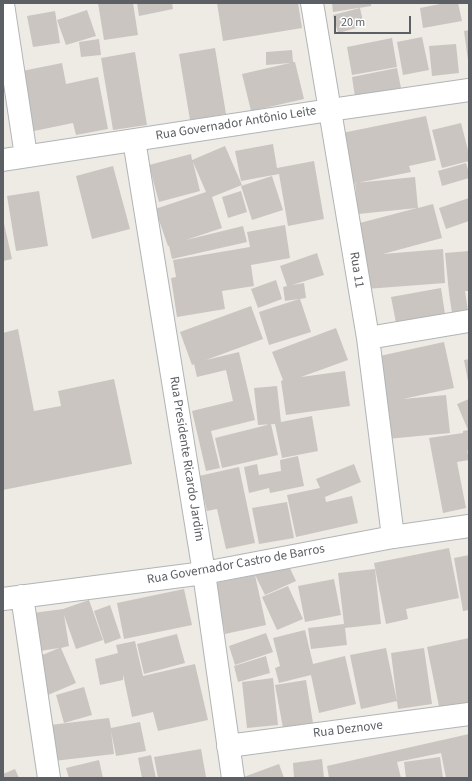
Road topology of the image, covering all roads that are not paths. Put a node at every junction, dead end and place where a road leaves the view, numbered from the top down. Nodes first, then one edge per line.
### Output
1 (312, 3) edge
2 (3, 4) edge
3 (469, 90) edge
4 (330, 110) junction
5 (134, 140) junction
6 (26, 156) junction
7 (3, 160) edge
8 (469, 321) edge
9 (368, 338) junction
10 (469, 526) edge
11 (393, 537) junction
12 (204, 573) junction
13 (13, 597) edge
14 (469, 714) edge
15 (228, 746) junction
16 (49, 778) edge
17 (233, 778) edge

1 - 4 street, Rua 11
2 - 6 street
3 - 4 street, Rua Governador Antônio Leite
4 - 5 street, Rua Governador Antônio Leite
4 - 9 street, Rua 11
5 - 6 street, Rua Governador Antônio Leite
5 - 12 street, Rua Presidente Ricardo Jardim
6 - 7 street, Rua Governador Antônio Leite
8 - 9 street
9 - 11 street, Rua 11
10 - 11 street, Rua Governador Castro de Barros
11 - 12 street, Rua Governador Castro de Barros
12 - 13 street, Rua Governador Castro de Barros
12 - 15 street, Rua Presidente Ricardo Jardim
13 - 16 street
14 - 15 street, Rua Deznove
15 - 17 street, Rua Presidente Ricardo Jardim

